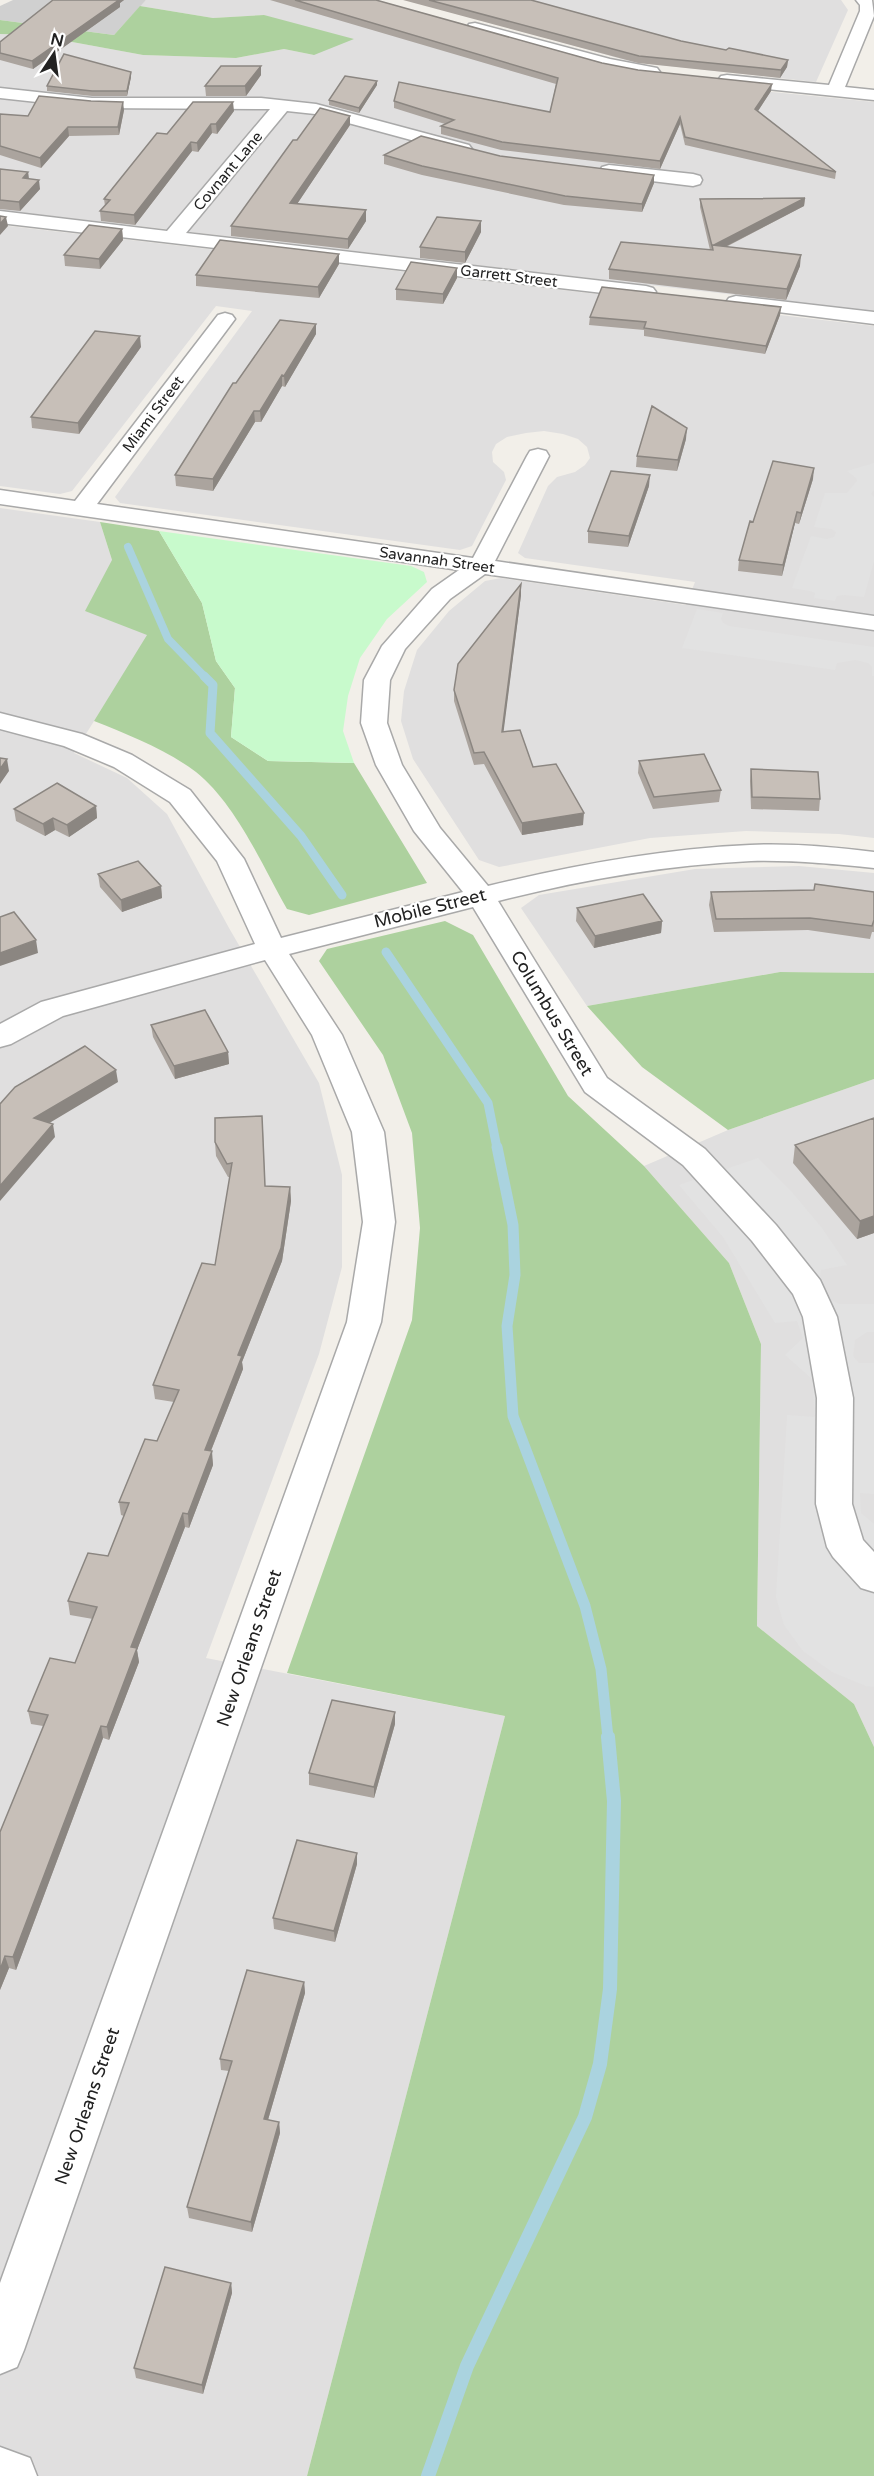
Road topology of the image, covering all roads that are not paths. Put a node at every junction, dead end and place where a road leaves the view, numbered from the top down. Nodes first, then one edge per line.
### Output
1 (864, 0) edge
2 (464, 25) edge
3 (670, 74) edge
4 (706, 78) edge
5 (835, 91) junction
6 (0, 93) edge
7 (874, 95) edge
8 (283, 105) junction
9 (479, 153) edge
10 (591, 169) edge
11 (693, 180) dead end
12 (0, 217) edge
13 (172, 237) junction
14 (660, 293) edge
15 (719, 300) edge
16 (874, 318) edge
17 (225, 319) dead end
18 (538, 456) dead end
19 (0, 497) edge
20 (81, 509) junction
21 (480, 567) junction
22 (874, 623) edge
23 (0, 722) edge
24 (874, 860) edge
25 (480, 895) junction
26 (272, 949) junction
27 (0, 1037) edge
28 (874, 1577) edge
29 (0, 2350) edge
30 (0, 2472) edge
31 (12, 2476) edge

1 - 5 street
2 - 3 street
4 - 5 street
5 - 7 street
6 - 8 street
8 - 9 street
8 - 13 street, Covnant Lane
10 - 11 street
12 - 13 street, Garrett Street
13 - 14 street, Garrett Street
15 - 16 street
17 - 20 street, Miami Street
18 - 21 street
19 - 20 street, Savannah Street
20 - 21 street, Savannah Street
21 - 22 street, Savannah Street
21 - 25 street, Columbus Street
23 - 26 street, New Orleans Street
24 - 25 street, Mobile Street
25 - 26 street, Mobile Street
25 - 28 street, Columbus Street
26 - 27 street, Mobile Street
26 - 29 street, New Orleans Street
30 - 31 street

